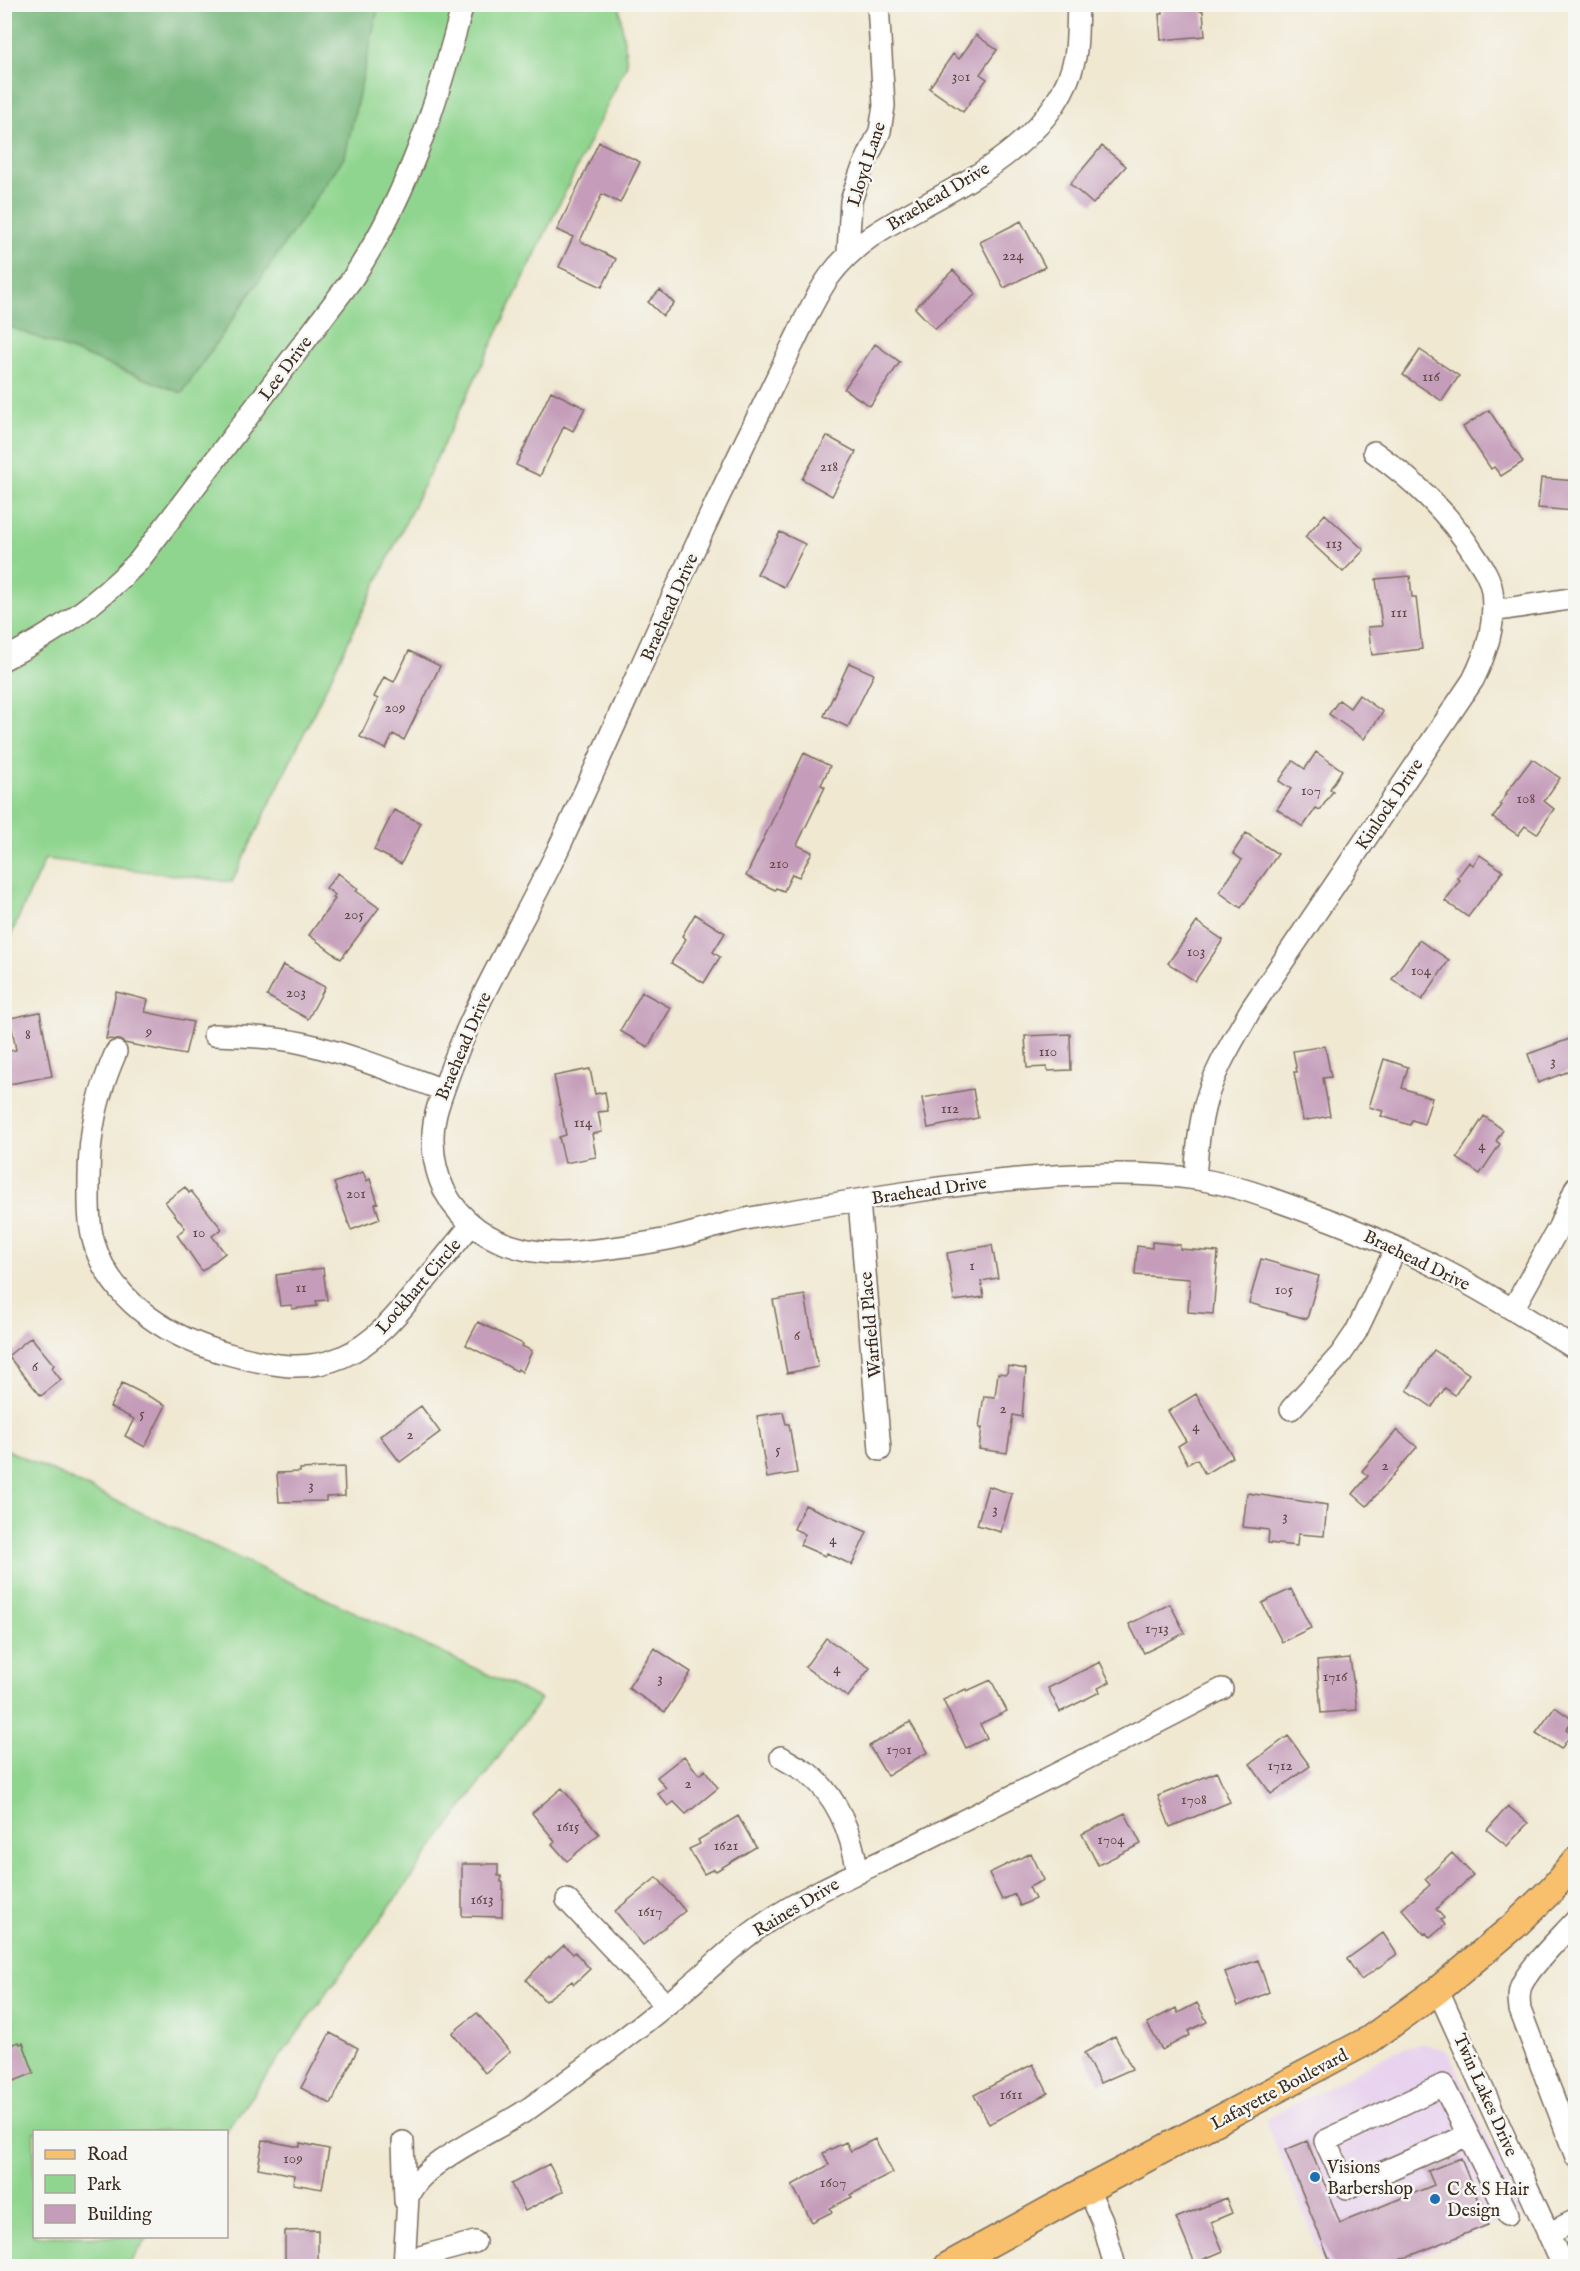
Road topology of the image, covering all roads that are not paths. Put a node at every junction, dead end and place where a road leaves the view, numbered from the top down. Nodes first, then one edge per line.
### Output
1 (463, 4) edge
2 (878, 4) edge
3 (1078, 4) edge
4 (848, 252) junction
5 (1374, 452) dead end
6 (1575, 598) edge
7 (1493, 611) junction
8 (4, 659) edge
9 (214, 1035) dead end
10 (116, 1052) dead end
11 (443, 1090) junction
12 (1195, 1179) junction
13 (1575, 1187) edge
14 (859, 1201) junction
15 (471, 1225) junction
16 (1396, 1248) junction
17 (1513, 1309) junction
18 (1575, 1349) edge
19 (1291, 1409) dead end
20 (880, 1450) dead end
21 (1222, 1689) dead end
22 (781, 1757) dead end
23 (1575, 1861) edge
24 (858, 1873) junction
25 (567, 1900) dead end
26 (1575, 1920) edge
27 (1438, 1990) junction
28 (666, 2005) junction
29 (1492, 2109) junction
30 (1465, 2128) junction
31 (404, 2142) dead end
32 (1513, 2155) junction
33 (1575, 2157) edge
34 (1484, 2166) junction
35 (1088, 2189) junction
36 (405, 2210) junction
37 (1508, 2214) dead end
38 (1575, 2220) edge
39 (1548, 2234) junction
40 (475, 2242) dead end
41 (405, 2264) edge
42 (948, 2266) edge
43 (1115, 2266) edge
44 (1563, 2266) edge

1 - 8 street, Lee Drive
2 - 4 street, Lloyd Lane
3 - 4 street, Braehead Drive
4 - 11 street, Braehead Drive
5 - 7 street, Kinlock Drive
6 - 7 street
7 - 12 street, Kinlock Drive
9 - 11 street
10 - 15 street, Lockhart Circle
11 - 15 street, Braehead Drive
12 - 14 street, Braehead Drive
12 - 16 street, Braehead Drive
13 - 17 street
14 - 15 street, Braehead Drive
14 - 20 street, Warfield Place
16 - 17 street, Braehead Drive
16 - 19 street
17 - 18 street, Braehead Drive
21 - 24 street, Raines Drive
22 - 24 street
23 - 27 main road, Lafayette Boulevard
24 - 28 street, Raines Drive
25 - 28 street
26 - 33 street
27 - 29 street, Twin Lakes Drive
27 - 35 main road, Lafayette Boulevard
28 - 36 street, Raines Drive
29 - 30 street
29 - 32 street, Twin Lakes Drive
30 - 30 street
30 - 34 street
31 - 36 street
32 - 34 street
32 - 39 street, Twin Lakes Drive
34 - 37 street
35 - 42 main road, Lafayette Boulevard
35 - 43 street
36 - 41 street
38 - 39 street
39 - 44 street, Twin Lakes Drive
40 - 41 street

